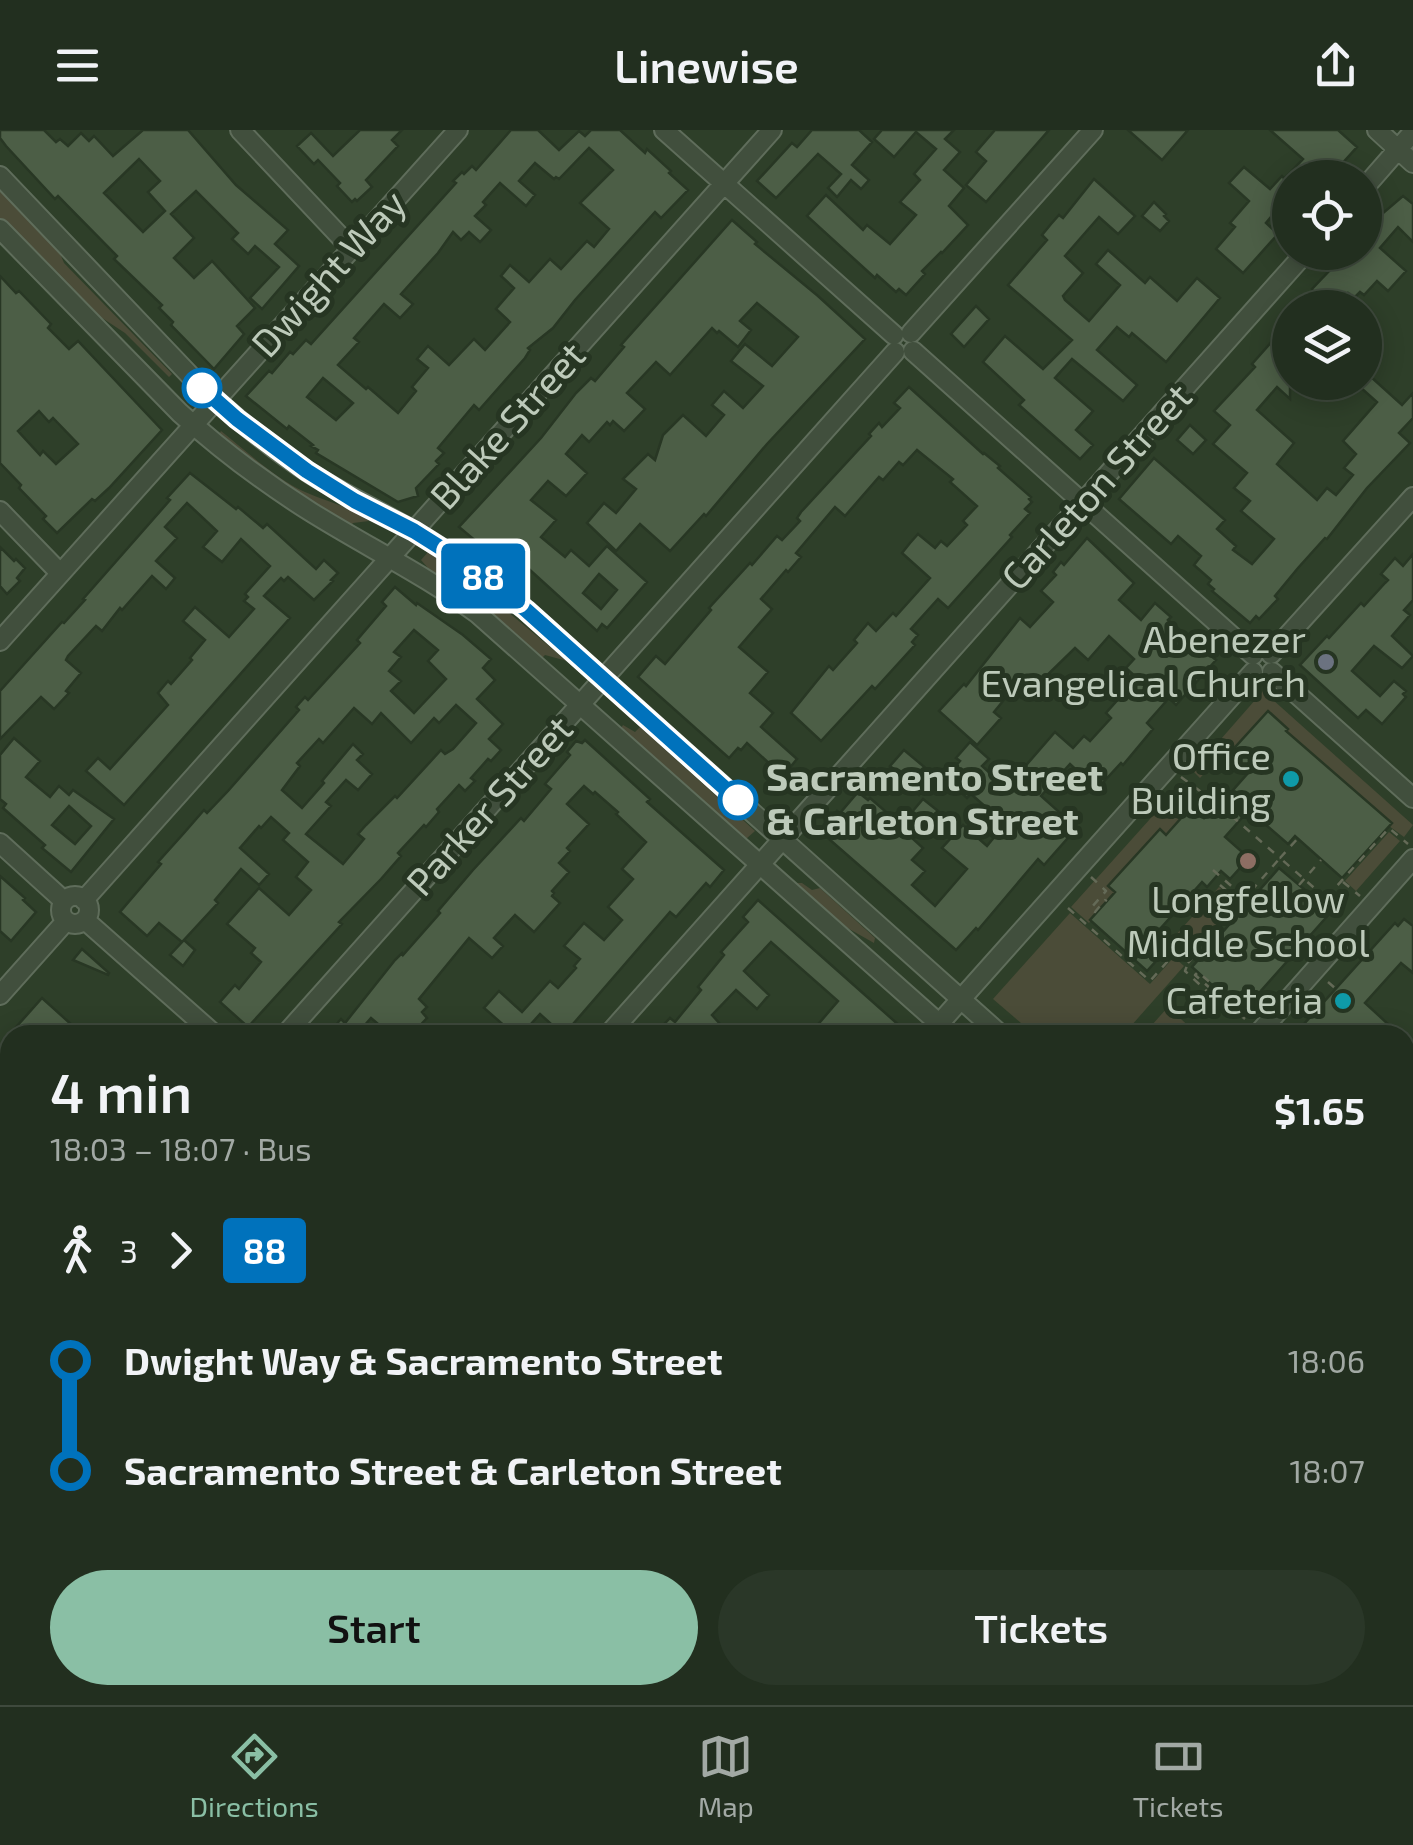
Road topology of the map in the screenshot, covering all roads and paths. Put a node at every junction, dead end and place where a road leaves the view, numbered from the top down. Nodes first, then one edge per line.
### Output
1 (240, 130) edge
2 (458, 130) edge
3 (664, 130) edge
4 (772, 130) edge
5 (1093, 130) edge
6 (1377, 130) edge
7 (1413, 132) edge
8 (1398, 149) junction
9 (1413, 162) edge
10 (1382, 167) edge
11 (0, 176) edge
12 (724, 184) junction
13 (0, 229) edge
14 (352, 248) junction
15 (1290, 270) edge
16 (903, 343) junction
17 (216, 400) junction
18 (193, 425) junction
19 (1413, 497) edge
20 (1082, 503) junction
21 (0, 510) edge
22 (414, 531) junction
23 (390, 557) junction
24 (60, 574) junction
25 (0, 641) edge
26 (1262, 663) junction
27 (603, 680) junction
28 (581, 704) junction
29 (1168, 767) junction
30 (1413, 798) edge
31 (1163, 799) dead end
32 (1186, 812) dead end
33 (1300, 836) dead end
34 (782, 840) junction
35 (0, 843) edge
36 (1413, 849) edge
37 (1280, 858) junction
38 (1413, 859) edge
39 (1322, 860) dead end
40 (760, 864) junction
41 (1080, 866) junction
42 (1212, 870) dead end
43 (1304, 879) junction
44 (1342, 881) junction
45 (1220, 885) dead end
46 (1300, 885) dead end
47 (1054, 894) junction
48 (1244, 898) junction
49 (1326, 898) junction
50 (84, 900) junction
51 (64, 901) junction
52 (1107, 901) dead end
53 (1240, 902) junction
54 (1371, 906) junction
55 (75, 920) junction
56 (1356, 924) junction
57 (1156, 934) dead end
58 (1173, 939) dead end
59 (1176, 952) junction
60 (1193, 956) junction
61 (1188, 962) junction
62 (0, 994) edge
63 (961, 999) junction
64 (203, 1025) edge
65 (295, 1025) edge
66 (617, 1025) edge
67 (934, 1025) edge
68 (944, 1025) edge
69 (990, 1025) edge
70 (1251, 1025) edge
71 (1266, 1025) edge

1 - 14 street
2 - 14 street, Dwight Way
3 - 12 street
4 - 12 street, Blake Street
5 - 16 street, Parker Street
6 - 8 street
7 - 8 street
8 - 9 street
8 - 10 street
11 - 17 street
12 - 16 street
12 - 22 street, Blake Street
13 - 18 street
14 - 17 street, Dwight Way
15 - 20 street, Carleton Street
16 - 20 street
16 - 27 street, Parker Street
17 - 18 street, Dwight Way
17 - 22 street
18 - 23 street
18 - 24 street, Dwight Way
19 - 26 street
20 - 26 street
20 - 34 street, Carleton Street
21 - 24 street
22 - 23 street, Blake Street
22 - 27 street
23 - 28 street
23 - 50 street, Blake Street
24 - 25 street, Dwight Way
26 - 29 street
26 - 30 street
27 - 28 street, Parker Street
27 - 34 street
28 - 40 street
28 - 65 street, Parker Street
29 - 37 path
29 - 41 street
31 - 32 path
33 - 37 path
34 - 40 street, Carleton Street
34 - 63 street
35 - 51 street
36 - 44 path
37 - 43 path
37 - 48 path
38 - 54 street
39 - 43 path
40 - 66 street, Carleton Street
40 - 67 street
41 - 47 street
41 - 52 path
42 - 48 path
43 - 46 path
43 - 49 path
44 - 49 path
44 - 54 path
45 - 53 path
47 - 59 path
47 - 63 street
48 - 53 path
49 - 56 path
50 - 51 street
50 - 55 street
51 - 55 street
53 - 60 path
54 - 56 street
55 - 62 street
55 - 64 street
56 - 71 street
57 - 59 path
58 - 60 path
59 - 61 path
60 - 61 path
61 - 70 path
63 - 68 street
63 - 69 street

